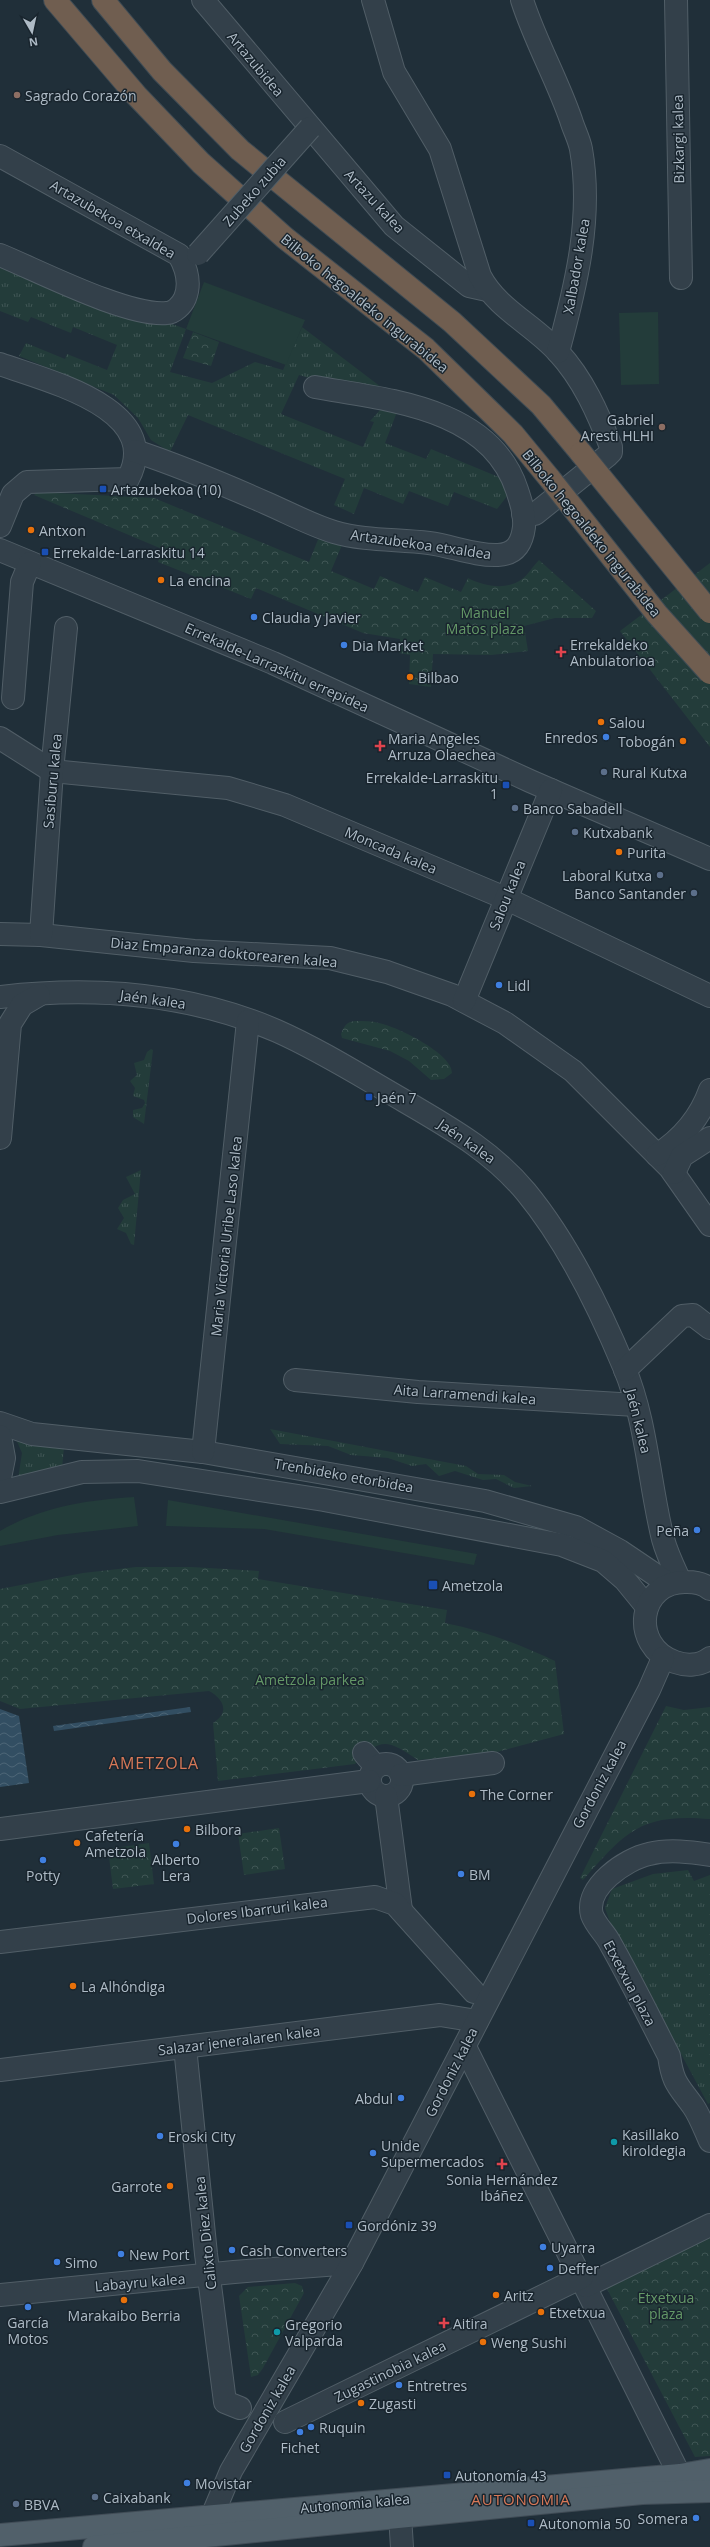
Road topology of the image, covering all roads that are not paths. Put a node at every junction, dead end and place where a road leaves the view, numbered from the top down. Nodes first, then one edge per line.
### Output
1 (55, 0) edge
2 (103, 0) edge
3 (203, 0) edge
4 (373, 0) edge
5 (522, 0) edge
6 (676, 0) edge
7 (310, 128) junction
8 (0, 156) edge
9 (198, 254) dead end
10 (0, 255) edge
11 (681, 278) dead end
12 (487, 290) junction
13 (558, 352) junction
14 (0, 364) edge
15 (315, 387) dead end
16 (135, 452) junction
17 (523, 514) junction
18 (0, 526) edge
19 (0, 550) edge
20 (30, 563) junction
21 (710, 612) edge
22 (66, 628) dead end
23 (710, 673) edge
24 (13, 698) dead end
25 (0, 738) edge
26 (52, 771) junction
27 (551, 790) junction
28 (710, 859) edge
29 (505, 898) junction
30 (0, 934) edge
31 (41, 935) junction
32 (39, 995) junction
33 (710, 996) edge
34 (0, 997) edge
35 (464, 1001) junction
36 (0, 1003) edge
37 (248, 1021) junction
38 (10, 1024) junction
39 (708, 1109) edge
40 (0, 1138) edge
41 (710, 1138) edge
42 (658, 1156) junction
43 (674, 1173) junction
44 (710, 1225) edge
45 (710, 1328) edge
46 (625, 1370) junction
47 (295, 1380) dead end
48 (636, 1405) junction
49 (0, 1424) edge
50 (0, 1436) edge
51 (203, 1452) junction
52 (0, 1478) edge
53 (0, 1492) edge
54 (675, 1583) junction
55 (709, 1585) edge
56 (647, 1607) junction
57 (663, 1658) junction
58 (706, 1663) edge
59 (493, 1763) dead end
60 (381, 1765) junction
61 (0, 1829) edge
62 (710, 1854) edge
63 (401, 1910) junction
64 (0, 1942) edge
65 (474, 1992) dead end
66 (477, 2021) junction
67 (185, 2047) junction
68 (465, 2047) junction
69 (0, 2070) edge
70 (710, 2140) edge
71 (710, 2225) edge
72 (352, 2264) junction
73 (208, 2275) junction
74 (584, 2282) junction
75 (0, 2295) edge
76 (240, 2408) dead end
77 (285, 2422) dead end
78 (710, 2470) edge
79 (693, 2485) edge
80 (400, 2516) junction
81 (218, 2532) edge
82 (0, 2535) edge
83 (94, 2547) edge
84 (402, 2547) edge

1 - 23 highway, Bilboko hegoaldeko ingurabidea, bridge
2 - 21 highway, bridge
3 - 7 street, Artazubidea
4 - 12 street
5 - 13 street, Xalbador kalea
6 - 11 street, Bizkargi kalea
7 - 9 street, Zubeko zubia, bridge
7 - 12 street, Artazu kalea
8 - 10 street, Artazubekoa etxaldea
12 - 13 street
13 - 17 street
14 - 16 street
15 - 17 street, Artazubekoa etxaldea
16 - 17 street, Artazubekoa etxaldea
16 - 18 street
19 - 20 street, Errekalde-Larraskitu errepidea
20 - 24 street
20 - 27 street, Errekalde-Larraskitu errepidea
22 - 26 street, Sasiburu kalea
25 - 26 street
26 - 29 street, Moncada kalea
26 - 31 street, Sasiburu kalea
27 - 28 street, Errekalde-Larraskitu errepidea
27 - 29 street, Salou kalea
29 - 33 street, Moncada kalea
29 - 35 street, Salou kalea
30 - 31 street, Diaz Emparanza doktorearen kalea
31 - 35 street, Diaz Emparanza doktorearen kalea
32 - 34 street, Jaén kalea
32 - 37 street, Jaén kalea
32 - 38 street
35 - 42 street, Diaz Emparanza doktorearen kalea
36 - 38 street
37 - 46 street, Jaén kalea
37 - 51 street, Maria Victoria Uribe Laso kalea
38 - 40 street
39 - 42 street
41 - 43 street
42 - 43 street, Diaz Emparanza doktorearen kalea
43 - 44 street, Diaz Emparanza doktorearen kalea
45 - 46 street
46 - 48 street, Jaén kalea
47 - 48 street, Aita Larramendi kalea
48 - 54 street, Jaén kalea
49 - 51 street, Trenbideko etorbidea
50 - 52 street
51 - 54 street, Trenbideko etorbidea
53 - 56 street, Trenbideko etorbidea
54 - 55 street
54 - 56 street
56 - 57 street
57 - 58 street
57 - 66 street, Gordoniz kalea
59 - 60 street
60 - 61 street
60 - 63 street
62 - 70 street, Etxetxua plaza
63 - 64 street, Dolores Ibarruri kalea
63 - 65 street, Dolores Ibarruri kalea
66 - 67 street, Salazar jeneralaren kalea
66 - 68 street, Gordoniz kalea
67 - 69 street, Salazar jeneralaren kalea
67 - 73 street, Calixto Diez kalea
68 - 72 street, Gordoniz kalea
68 - 74 street
71 - 74 street
72 - 73 street, Labayru kalea
72 - 81 street, Gordoniz kalea
73 - 75 street, Labayru kalea
73 - 76 street, Calixto Diez kalea
74 - 77 street, Zugastinobia kalea
74 - 79 street
78 - 79 main road, Autonomia kalea
79 - 80 main road, Autonomia kalea
79 - 81 main road, Autonomia kalea
80 - 81 main road, Autonomia kalea
80 - 84 street
81 - 82 main road, Autonomia kalea
81 - 83 main road, Autonomia kalea

